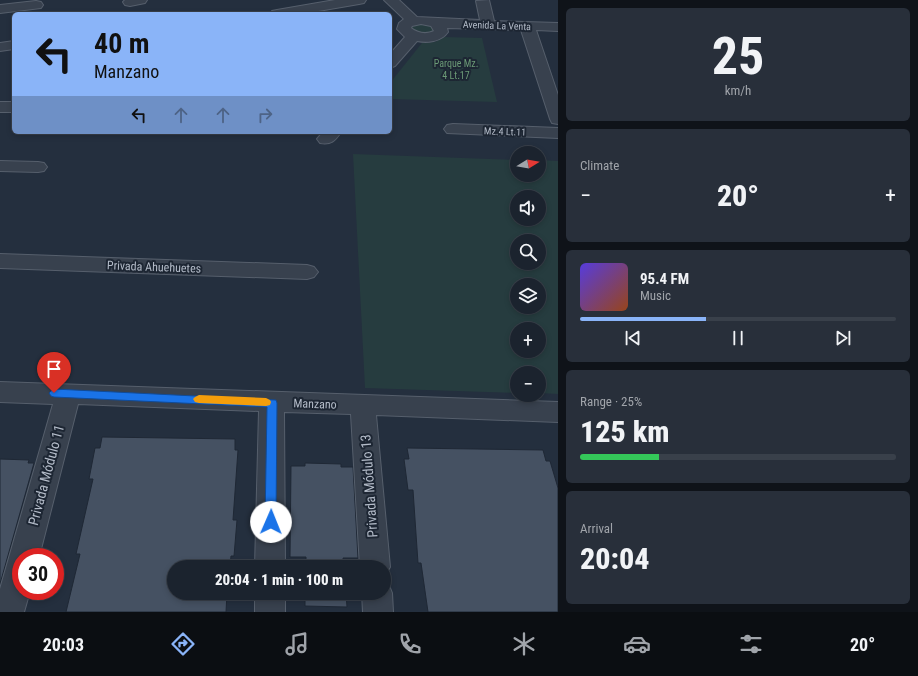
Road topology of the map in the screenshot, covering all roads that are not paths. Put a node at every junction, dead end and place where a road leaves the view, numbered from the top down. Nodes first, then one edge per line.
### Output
1 (359, 0) edge
2 (390, 0) edge
3 (483, 1) dead end
4 (37, 6) edge
5 (0, 9) edge
6 (289, 12) edge
7 (414, 21) junction
8 (488, 25) junction
9 (558, 27) edge
10 (438, 28) junction
11 (529, 31) junction
12 (413, 36) junction
13 (558, 37) edge
14 (12, 44) edge
15 (0, 46) edge
16 (392, 57) edge
17 (0, 58) edge
18 (12, 59) edge
19 (551, 81) edge
20 (0, 107) edge
21 (12, 107) edge
22 (558, 119) edge
23 (453, 130) dead end
24 (558, 133) edge
25 (0, 166) edge
26 (38, 167) dead end
27 (0, 261) edge
28 (307, 272) dead end
29 (0, 392) edge
30 (68, 394) junction
31 (272, 403) junction
32 (363, 405) junction
33 (558, 412) edge
34 (26, 548) edge
35 (270, 560) edge
36 (374, 560) edge
37 (12, 600) edge
38 (270, 600) edge
39 (377, 600) edge
40 (9, 612) edge
41 (270, 612) edge
42 (378, 612) edge

1 - 6 street
2 - 7 street
3 - 8 street
4 - 5 street
7 - 10 street
7 - 12 street
8 - 10 street, Avenida La Venta
8 - 11 street, Avenida La Venta
9 - 11 street, Avenida La Venta
10 - 11 street, Avenida La Venta
10 - 12 street
11 - 13 street, Avenida La Venta
11 - 19 street
12 - 16 street
14 - 15 street
17 - 18 street
19 - 22 street
20 - 21 street
23 - 24 street, Mz.4 Lt.11
25 - 26 street
27 - 28 street, Privada Ahuehuetes
29 - 30 street, Manzano
30 - 31 street, Manzano
30 - 34 street, Privada Módulo 11
31 - 32 street, Manzano
31 - 35 street
32 - 33 street, Manzano
32 - 36 street, Privada Módulo 13
37 - 40 street
38 - 41 street
39 - 42 street

